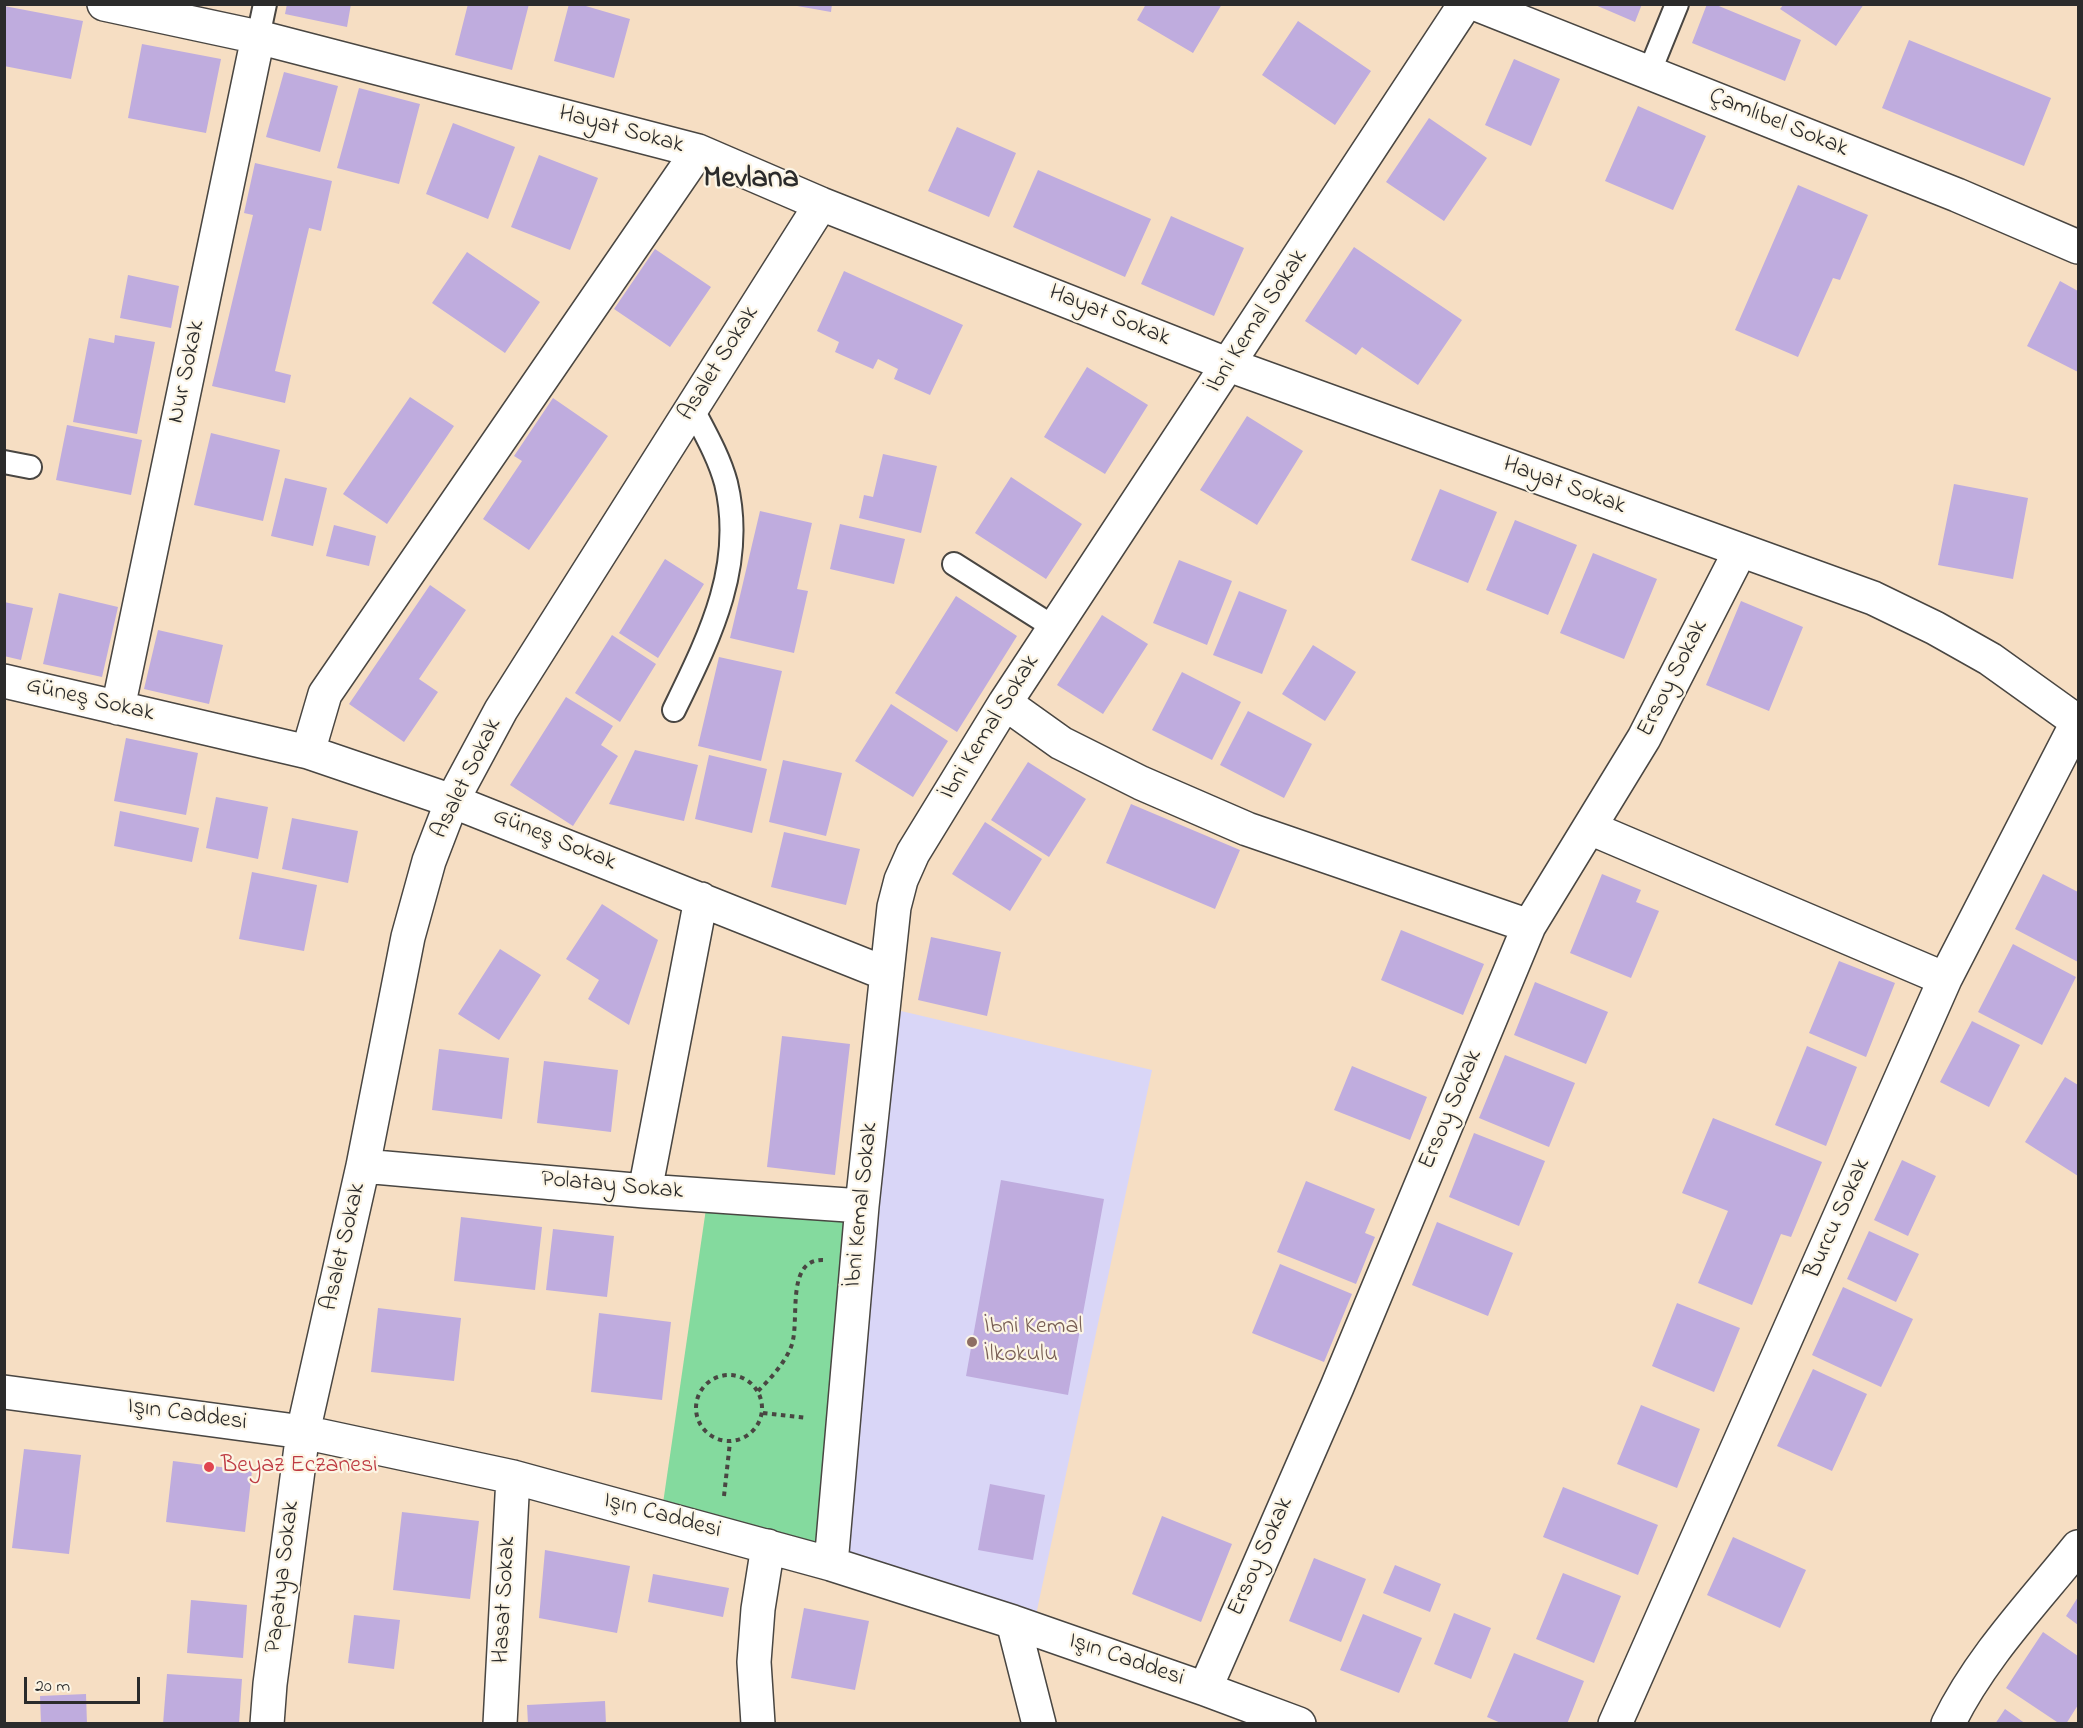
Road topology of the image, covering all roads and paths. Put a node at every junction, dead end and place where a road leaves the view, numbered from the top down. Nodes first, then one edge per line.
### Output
1 (104, 4) edge
2 (265, 4) edge
3 (1465, 4) edge
4 (1476, 4) edge
5 (1677, 4) edge
6 (258, 37) junction
7 (1649, 73) junction
8 (698, 151) junction
9 (821, 204) junction
10 (2079, 247) edge
11 (1230, 365) junction
12 (692, 408) junction
13 (4, 462) edge
14 (30, 467) dead end
15 (1740, 551) junction
16 (954, 564) dead end
17 (1055, 628) junction
18 (4, 681) edge
19 (1005, 703) junction
20 (118, 708) junction
21 (674, 710) dead end
22 (2078, 721) edge
23 (308, 752) junction
24 (452, 801) junction
25 (1590, 828) junction
26 (701, 899) junction
27 (1529, 926) junction
28 (887, 974) junction
29 (1945, 979) junction
30 (363, 1166) junction
31 (645, 1191) junction
32 (862, 1206) junction
33 (857, 1261) junction
34 (758, 1391) junction
35 (4, 1392) edge
36 (763, 1413) junction
37 (843, 1422) junction
38 (303, 1432) junction
39 (730, 1442) junction
40 (513, 1477) junction
41 (720, 1532) junction
42 (768, 1545) junction
43 (2079, 1547) edge
44 (831, 1564) junction
45 (1013, 1622) junction
46 (1205, 1689) junction
47 (267, 1724) edge
48 (500, 1724) edge
49 (758, 1724) edge
50 (1039, 1724) edge
51 (1299, 1724) edge
52 (1615, 1724) edge
53 (1948, 1724) edge

1 - 6 street, Hayat Sokak
2 - 6 lane
3 - 11 street, İbni Kemal Sokak
4 - 7 street, Çamlıbel Sokak
5 - 7 lane
6 - 8 street, Hayat Sokak
6 - 20 street, Nur Sokak
7 - 10 street, Çamlıbel Sokak
8 - 9 street, Hayat Sokak
8 - 23 street
9 - 11 street, Hayat Sokak
9 - 12 street, Asalet Sokak
11 - 15 street, Hayat Sokak
11 - 17 street, İbni Kemal Sokak
12 - 21 lane
12 - 24 street, Asalet Sokak
13 - 14 lane
15 - 22 street, Hayat Sokak
15 - 25 street, Ersoy Sokak
16 - 17 lane
17 - 19 street, İbni Kemal Sokak
18 - 20 street, Güneş Sokak
19 - 27 street
19 - 28 street, İbni Kemal Sokak
20 - 23 street, Güneş Sokak
22 - 29 street, Burcu Sokak
23 - 24 street, Güneş Sokak
24 - 26 street, Güneş Sokak
24 - 30 street, Asalet Sokak
25 - 27 street, Ersoy Sokak
25 - 29 street
26 - 28 street, Güneş Sokak
26 - 31 street
27 - 46 street, Ersoy Sokak
28 - 32 street, İbni Kemal Sokak
29 - 52 street, Burcu Sokak
30 - 31 street, Polatay Sokak
30 - 38 street, Asalet Sokak
31 - 32 street, Polatay Sokak
32 - 33 street, İbni Kemal Sokak
33 - 34 path
33 - 37 street, İbni Kemal Sokak
34 - 36 path
34 - 39 path
35 - 38 street, Işın Caddesi
36 - 37 path
36 - 39 path
37 - 44 street, İbni Kemal Sokak
38 - 40 street, Işın Caddesi
38 - 47 street, Papatya Sokak
39 - 41 path
40 - 41 street, Işın Caddesi
40 - 48 street, Hasat Sokak
41 - 42 street, Işın Caddesi
42 - 44 street, Işın Caddesi
42 - 49 street
43 - 53 street
44 - 45 street, Işın Caddesi
45 - 46 street, Işın Caddesi
45 - 50 street
46 - 51 street, Işın Caddesi

